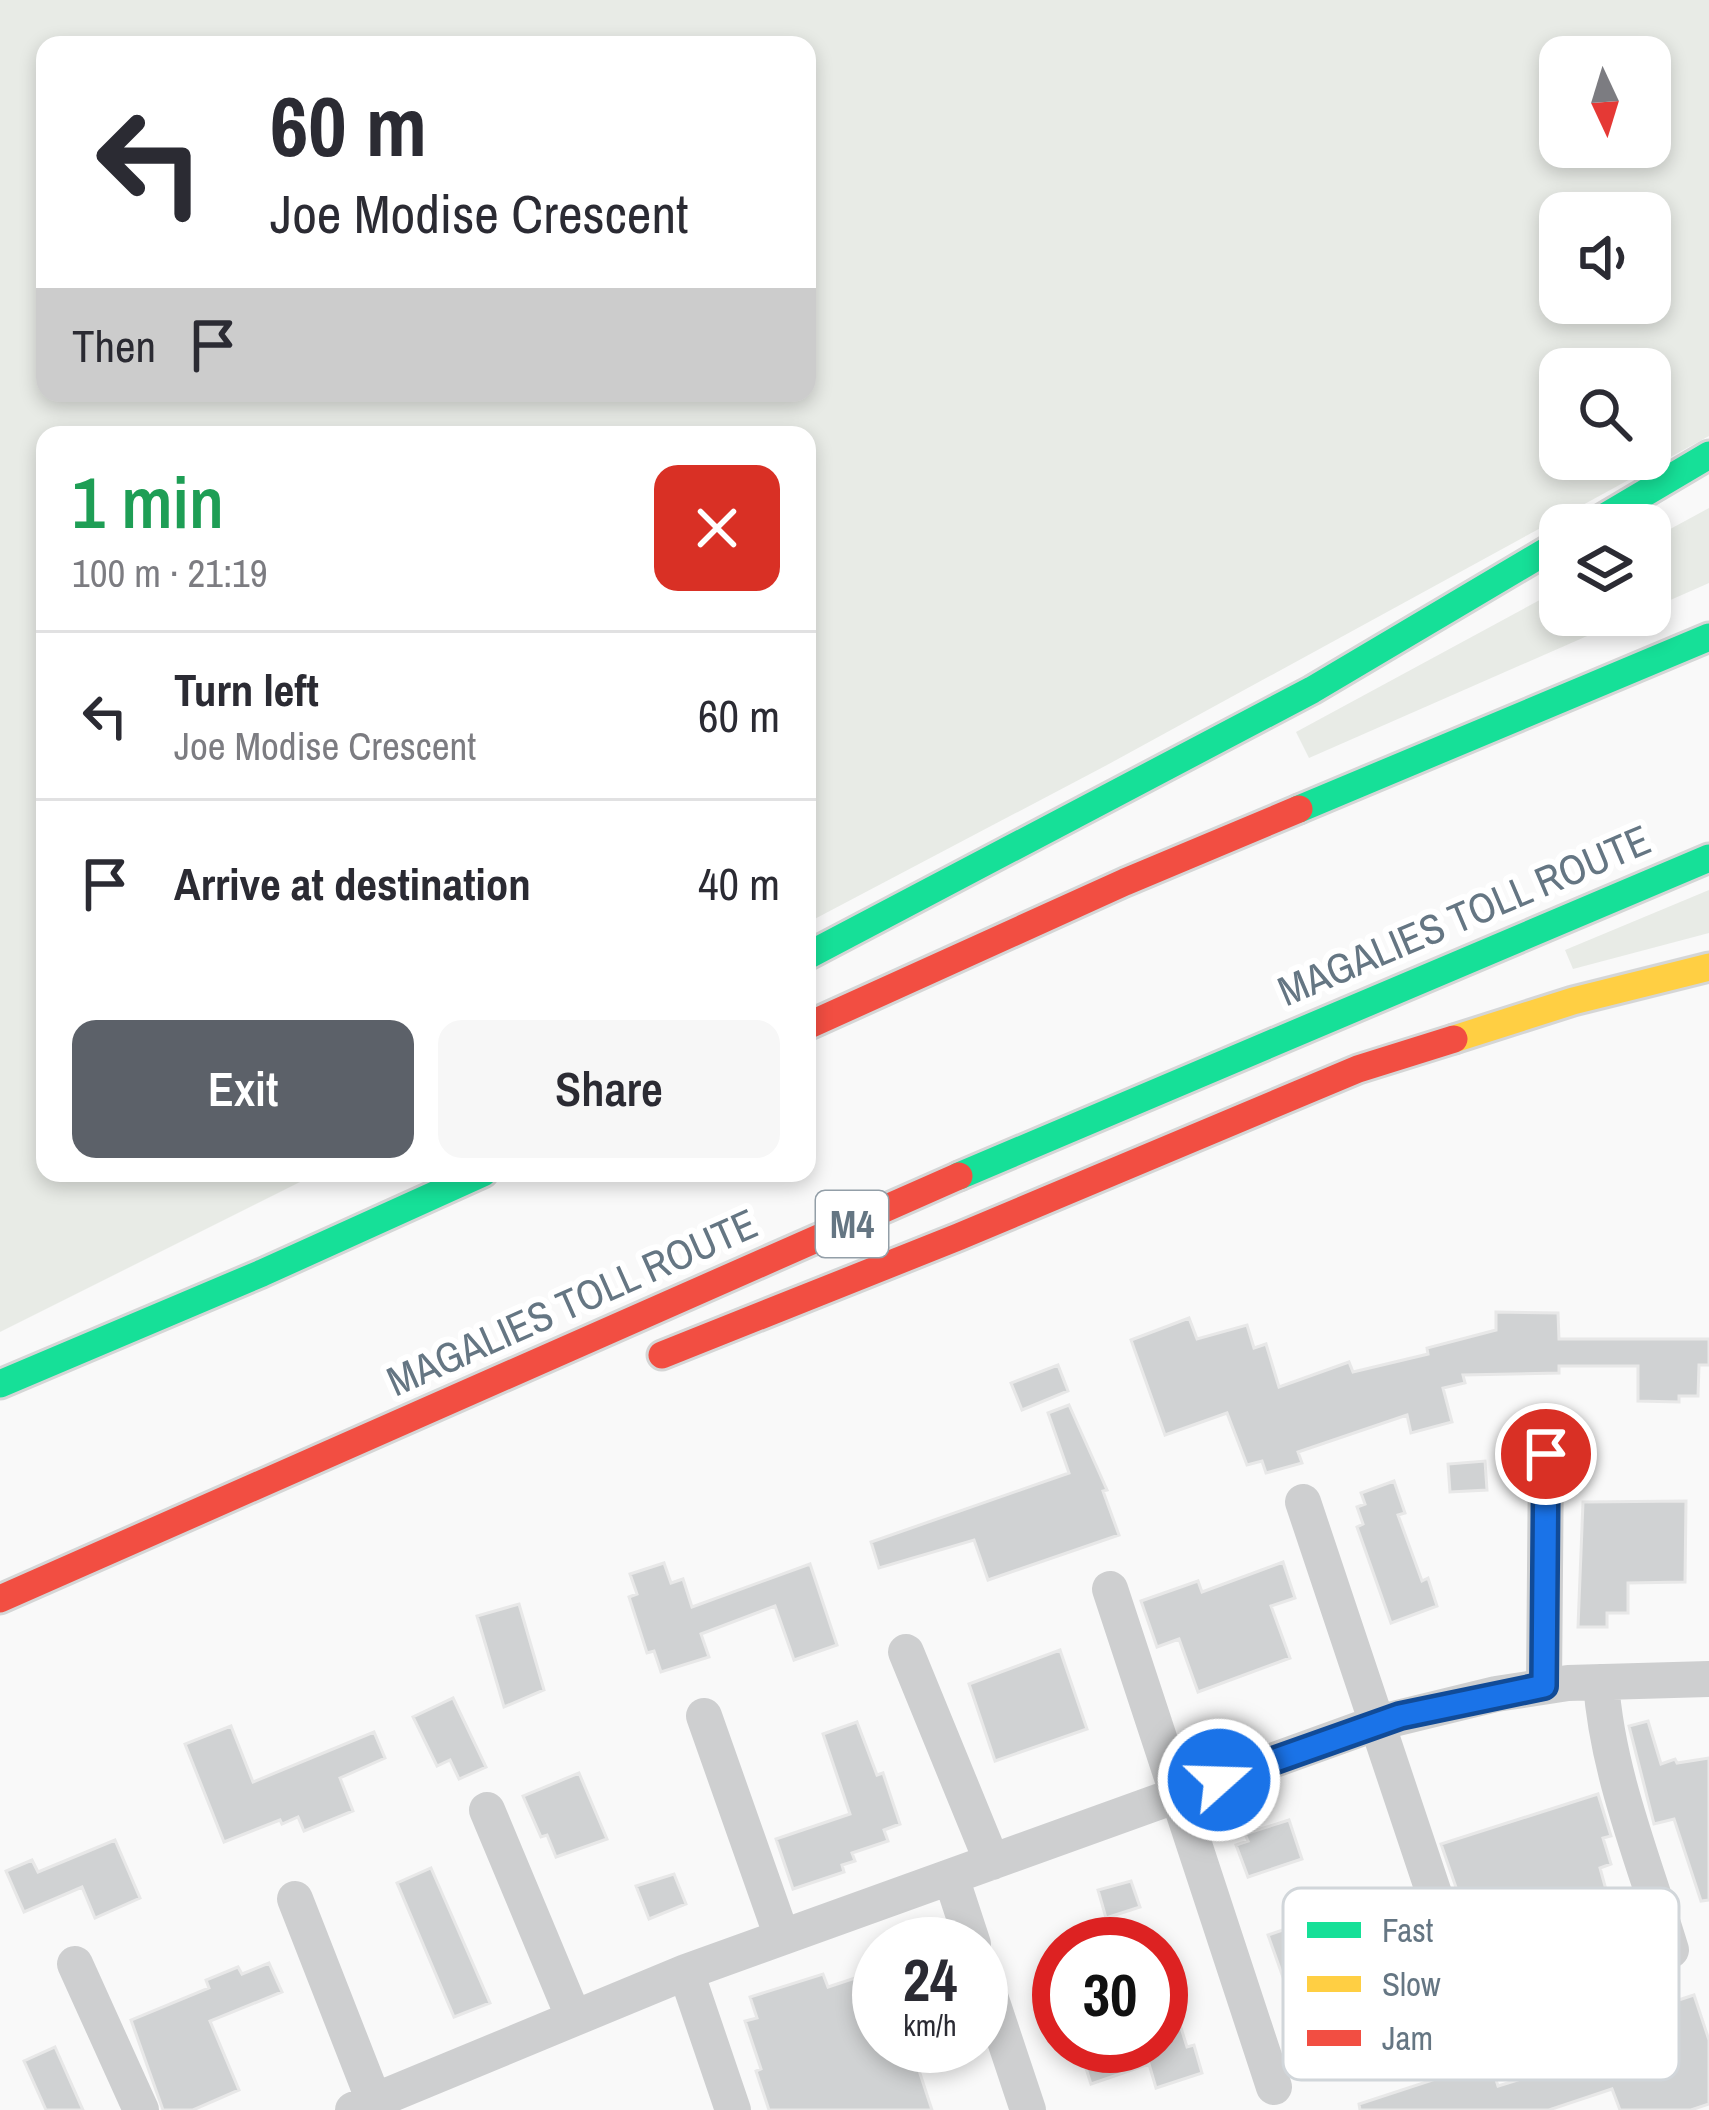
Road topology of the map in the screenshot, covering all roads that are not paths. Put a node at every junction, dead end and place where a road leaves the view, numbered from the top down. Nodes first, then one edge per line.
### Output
1 (1709, 455) edge
2 (1626, 504) edge
3 (1539, 555) edge
4 (1709, 637) edge
5 (1709, 858) edge
6 (816, 951) edge
7 (1709, 968) edge
8 (816, 1022) edge
9 (463, 1182) edge
10 (144, 1293) dead end
11 (0, 1361) edge
12 (646, 1361) dead end
13 (0, 1384) edge
14 (1546, 1454) dead end
15 (1303, 1502) dead end
16 (245, 1521) dead end
17 (1110, 1589) dead end
18 (0, 1599) edge
19 (0, 1618) edge
20 (906, 1652) dead end
21 (1709, 1679) edge
22 (1601, 1682) junction
23 (1544, 1686) junction
24 (704, 1716) dead end
25 (1377, 1723) junction
26 (1177, 1795) junction
27 (487, 1810) dead end
28 (992, 1862) junction
29 (951, 1877) junction
30 (1432, 1888) edge
31 (1652, 1888) edge
32 (296, 1898) dead end
33 (964, 1917) edge
34 (782, 1937) junction
35 (75, 1964) dead end
36 (686, 1972) junction
37 (573, 2016) junction
38 (1008, 2050) edge
39 (1274, 2086) dead end
40 (382, 2103) edge
41 (141, 2110) edge
42 (734, 2110) edge
43 (1028, 2110) edge

1 - 2 highway
3 - 6 highway
4 - 8 highway
5 - 18 highway, MAGALIES TOLL ROUTE / M4
7 - 12 highway
9 - 13 highway
10 - 11 highway
14 - 23 street
15 - 25 street
16 - 19 highway
17 - 26 street
20 - 28 street
21 - 22 street
22 - 23 street
22 - 31 street
23 - 25 street
24 - 34 street
25 - 26 street
25 - 30 street
26 - 28 street
26 - 39 street
27 - 37 street
28 - 29 street
29 - 33 street
29 - 34 street
32 - 40 street
34 - 36 street
35 - 41 street
36 - 37 street
36 - 42 street
37 - 40 street
38 - 43 street

